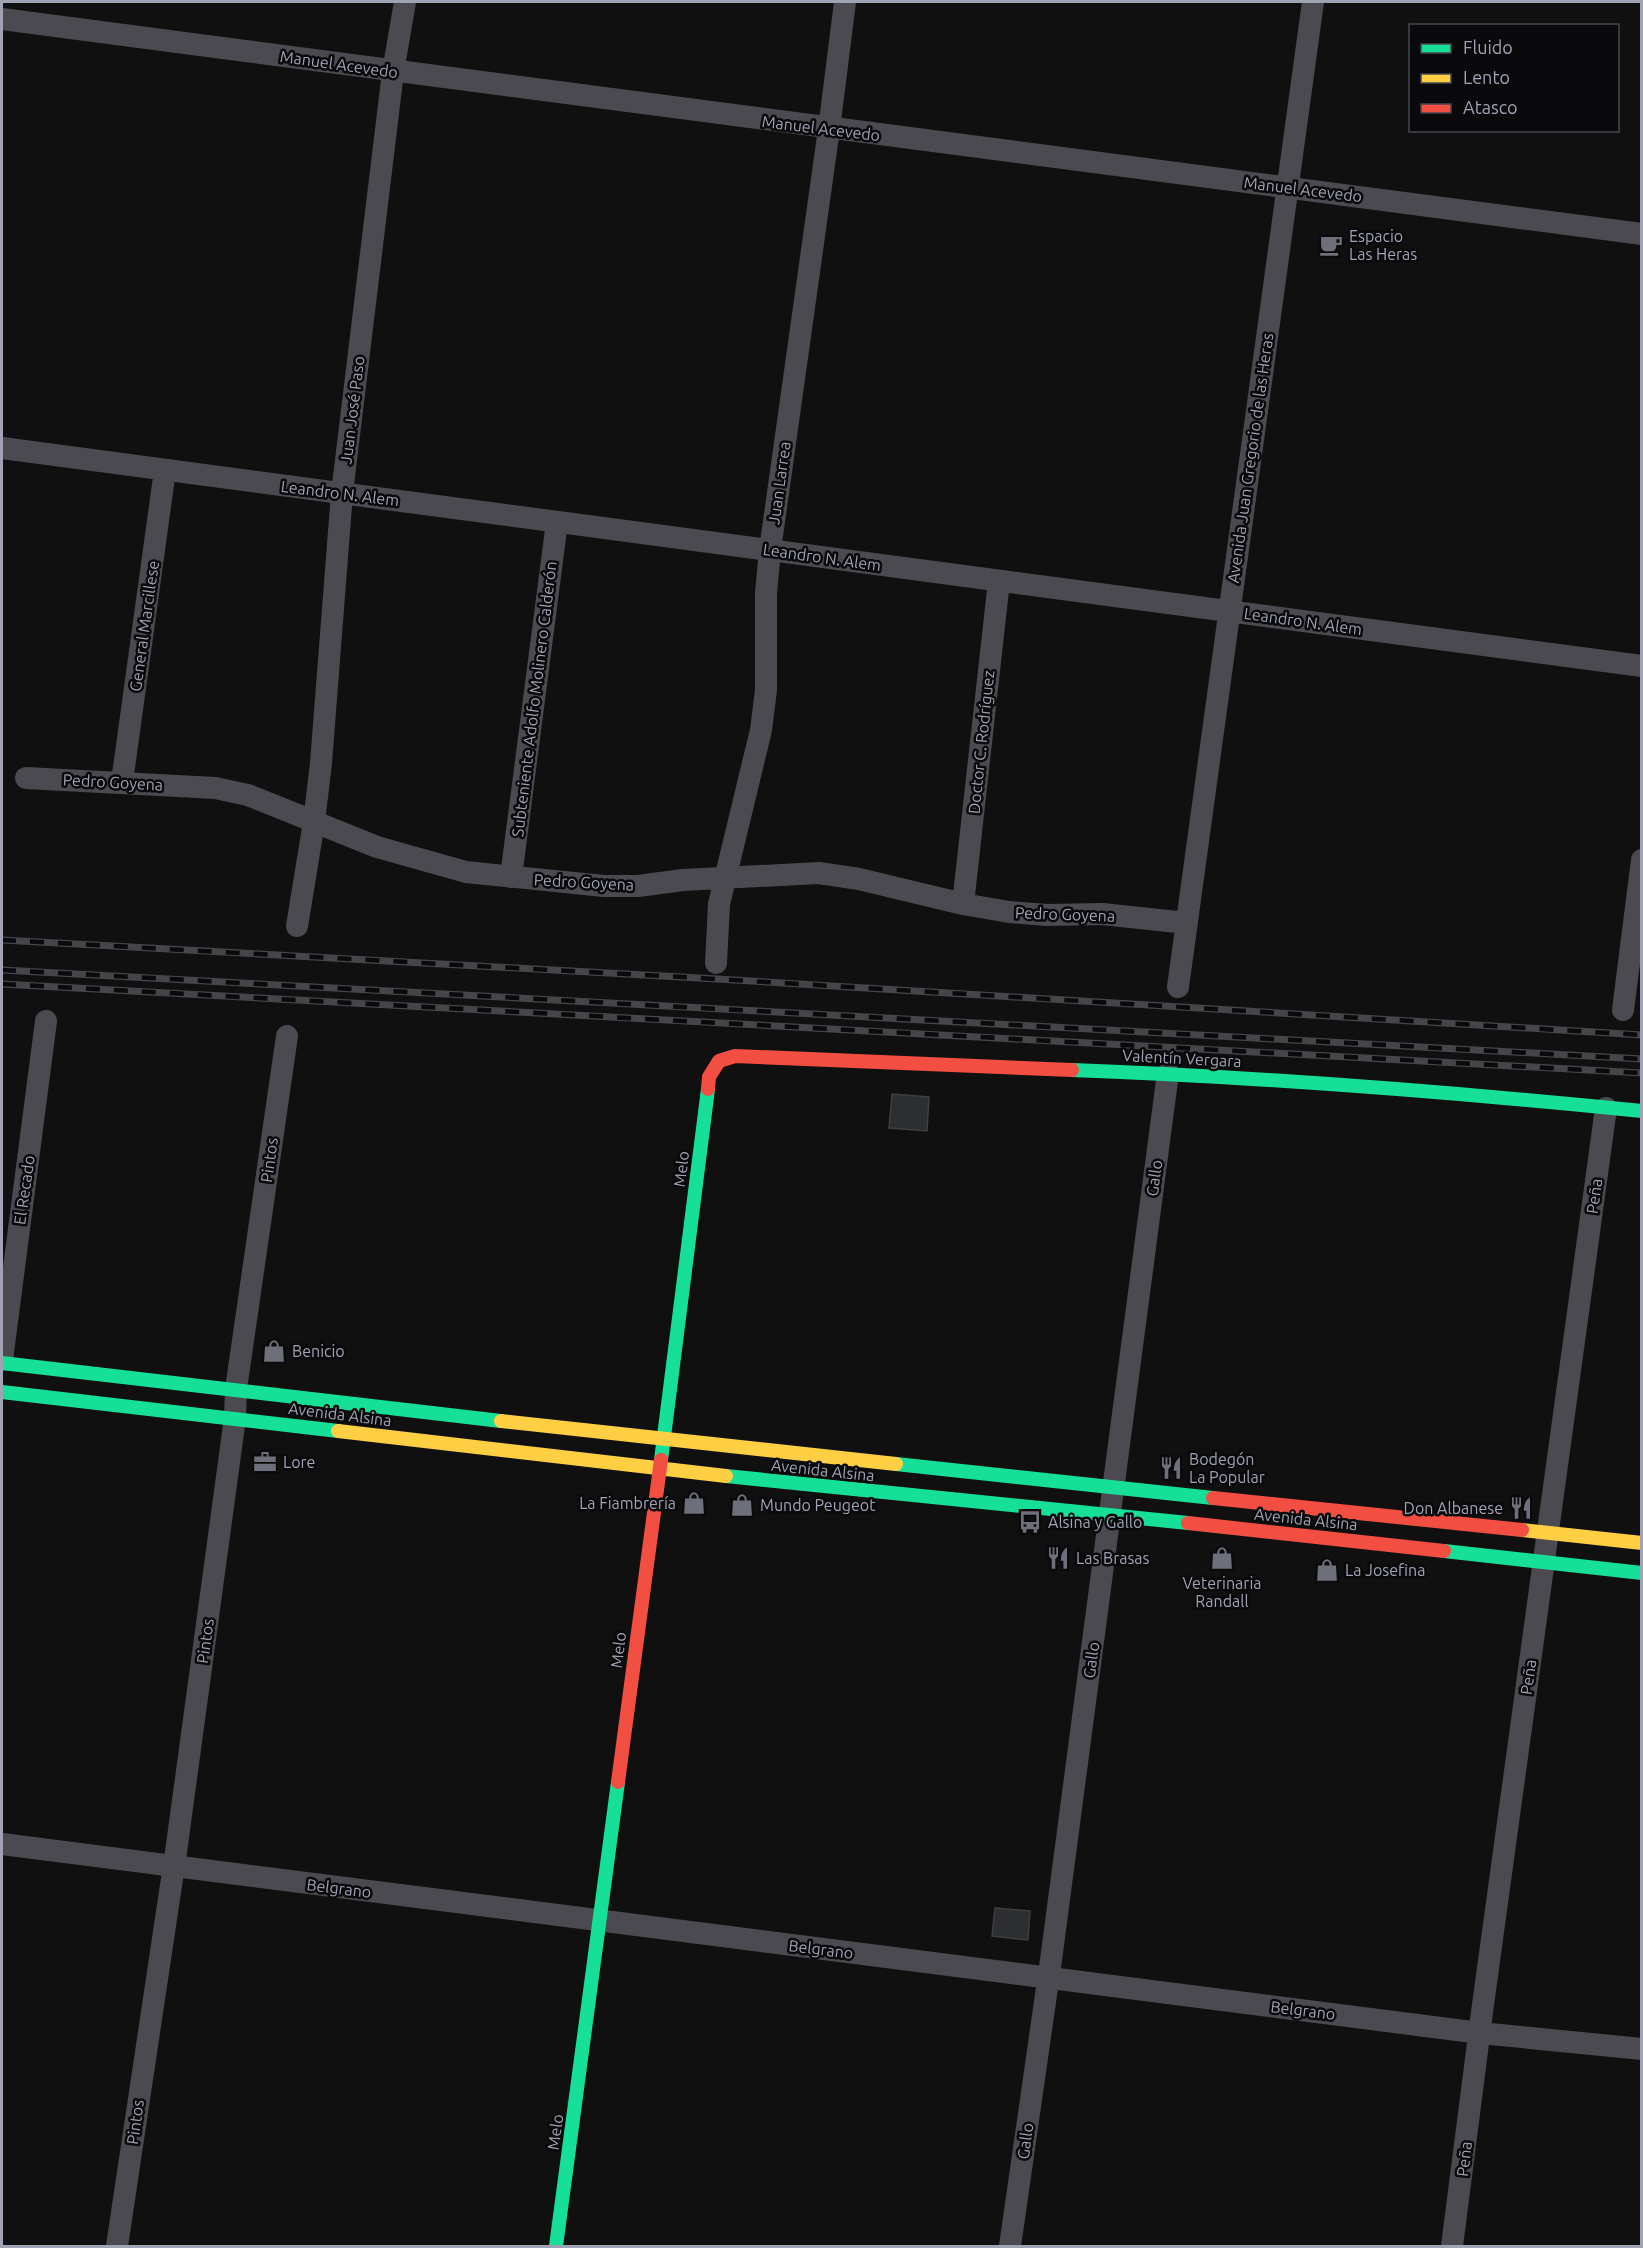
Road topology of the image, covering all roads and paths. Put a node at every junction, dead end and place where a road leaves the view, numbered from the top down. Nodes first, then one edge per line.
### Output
1 (405, 2) edge
2 (845, 2) edge
3 (1313, 2) edge
4 (2, 20) edge
5 (393, 72) junction
6 (829, 129) junction
7 (1287, 187) junction
8 (1641, 234) edge
9 (2, 448) edge
10 (165, 471) junction
11 (342, 493) junction
12 (557, 522) junction
13 (770, 550) junction
14 (999, 580) junction
15 (1230, 611) junction
16 (1641, 666) edge
17 (27, 778) dead end
18 (122, 782) junction
19 (314, 822) junction
20 (1641, 860) edge
21 (511, 877) junction
22 (725, 878) junction
23 (963, 904) junction
24 (1187, 923) junction
25 (297, 926) dead end
26 (716, 963) dead end
27 (1178, 987) dead end
28 (1623, 1010) dead end
29 (46, 1021) dead end
30 (287, 1035) dead end
31 (720, 1061) joint
32 (1168, 1073) junction
33 (1606, 1108) junction
34 (1641, 1111) edge
35 (2, 1361) edge
36 (236, 1389) junction
37 (2, 1392) edge
38 (235, 1418) junction
39 (664, 1440) junction
40 (658, 1469) junction
41 (1112, 1487) junction
42 (1110, 1515) junction
43 (1549, 1533) junction
44 (1641, 1544) edge
45 (1544, 1561) junction
46 (1641, 1573) edge
47 (2, 1844) edge
48 (173, 1866) junction
49 (600, 1922) junction
50 (1048, 1977) junction
51 (1480, 2033) junction
52 (1641, 2049) edge
53 (117, 2247) edge
54 (556, 2247) edge
55 (1010, 2247) edge
56 (1452, 2247) edge

1 - 5 street, Juan José Paso
2 - 6 street, Juan Larrea
3 - 7 street, Avenida Juan Gregorio de las Heras
4 - 5 street, Manuel Acevedo
5 - 6 street, Manuel Acevedo
5 - 11 street, Juan José Paso
6 - 7 street, Manuel Acevedo
6 - 13 street, Juan Larrea
7 - 8 street, Manuel Acevedo
7 - 15 street, Avenida Juan Gregorio de las Heras
9 - 10 street, Leandro N. Alem
10 - 11 street, Leandro N. Alem
10 - 18 street, General Marcillese
11 - 12 street, Leandro N. Alem
11 - 19 street, Juan José Paso
12 - 13 street, Leandro N. Alem
12 - 21 street, Subteniente Adolfo Molinero Calderón
13 - 14 street, Leandro N. Alem
13 - 22 street, Juan Larrea
14 - 15 street, Leandro N. Alem
14 - 23 street, Doctor C. Rodríguez
15 - 16 street, Leandro N. Alem
15 - 24 street, Avenida Juan Gregorio de las Heras
17 - 18 street, Pedro Goyena
18 - 19 street, Pedro Goyena
19 - 21 street, Pedro Goyena
19 - 25 street, Juan José Paso
20 - 28 street
21 - 22 street, Pedro Goyena
22 - 23 street, Pedro Goyena
22 - 26 street, Juan Larrea
23 - 24 street, Pedro Goyena
24 - 27 street, Avenida Juan Gregorio de las Heras
29 - 35 street, El Recado
30 - 36 street, Pintos
31 - 32 main road, Valentín Vergara
31 - 39 main road, Melo
32 - 33 main road, Valentín Vergara
32 - 41 street, Gallo
33 - 34 main road, Valentín Vergara
33 - 43 street, Peña
35 - 36 main road, Avenida Alsina
36 - 38 street, Pintos
36 - 39 main road, Avenida Alsina
37 - 38 main road, Avenida Alsina
38 - 40 main road, Avenida Alsina
38 - 48 street, Pintos
39 - 40 main road, Melo
39 - 41 main road, Avenida Alsina
40 - 42 main road, Avenida Alsina
40 - 49 main road, Melo
41 - 42 street, Gallo
41 - 43 main road, Avenida Alsina
42 - 45 main road, Avenida Alsina
42 - 50 street, Gallo
43 - 44 main road, Avenida Alsina
43 - 45 street, Peña
45 - 46 main road, Avenida Alsina
45 - 51 street, Peña
47 - 48 street, Belgrano
48 - 49 street, Belgrano
48 - 53 street, Pintos
49 - 50 street, Belgrano
49 - 54 main road, Melo
50 - 51 street, Belgrano
50 - 55 street, Gallo
51 - 52 street, Belgrano
51 - 56 street, Peña

